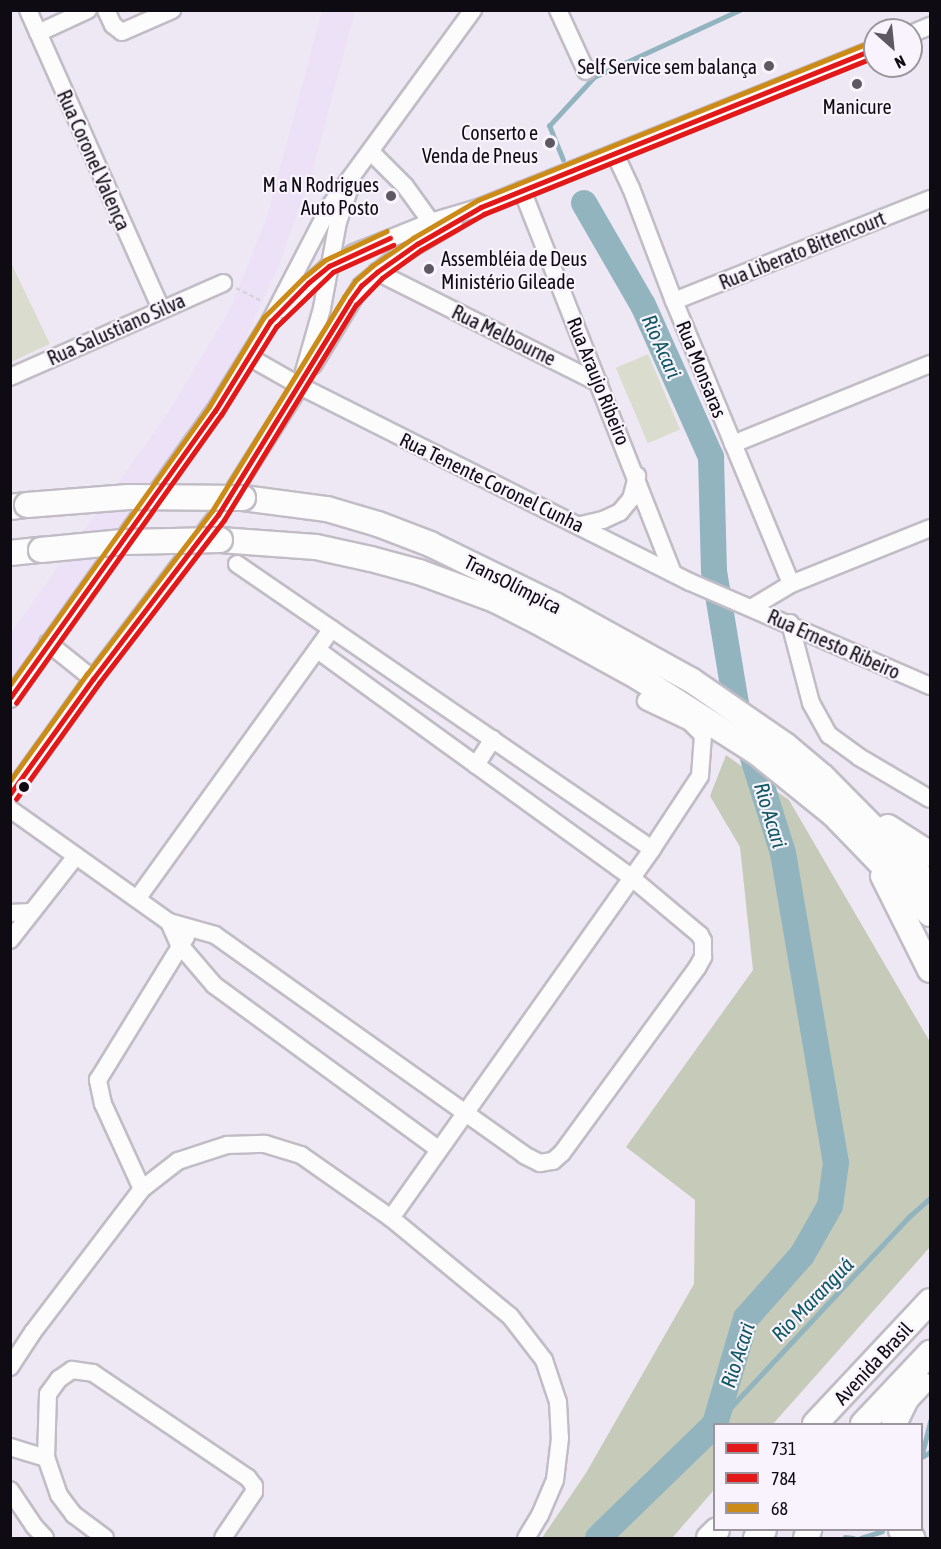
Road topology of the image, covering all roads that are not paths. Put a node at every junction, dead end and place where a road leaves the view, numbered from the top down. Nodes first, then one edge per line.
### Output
1 (28, 10) edge
2 (88, 10) edge
3 (106, 10) edge
4 (172, 10) edge
5 (473, 10) edge
6 (558, 10) edge
7 (38, 33) junction
8 (863, 54) edge
9 (586, 70) dead end
10 (371, 152) junction
11 (615, 154) junction
12 (356, 170) junction
13 (522, 190) junction
14 (930, 199) edge
15 (481, 207) junction
16 (431, 222) junction
17 (329, 266) junction
18 (377, 272) junction
19 (228, 285) road end
20 (674, 301) junction
21 (161, 309) junction
22 (270, 314) junction
23 (249, 357) junction
24 (930, 364) edge
25 (10, 376) edge
26 (599, 382) junction
27 (300, 386) junction
28 (733, 444) junction
29 (637, 476) junction
30 (19, 506) edge
31 (581, 525) junction
32 (930, 528) edge
33 (10, 553) edge
34 (237, 564) dead end
35 (674, 573) junction
36 (791, 584) junction
37 (745, 605) junction
38 (790, 623) junction
39 (332, 629) junction
40 (48, 643) junction
41 (317, 650) junction
42 (93, 678) junction
43 (928, 683) edge
44 (10, 699) edge
45 (645, 700) dead end
46 (493, 739) junction
47 (476, 765) junction
48 (819, 774) junction
49 (10, 795) edge
50 (930, 799) edge
51 (10, 809) edge
52 (868, 848) junction
53 (652, 849) junction
54 (930, 854) edge
55 (76, 856) junction
56 (631, 877) junction
57 (930, 885) edge
58 (137, 899) junction
59 (30, 912) junction
60 (11, 914) edge
61 (930, 914) edge
62 (169, 922) junction
63 (195, 927) junction
64 (10, 940) edge
65 (179, 944) junction
66 (930, 970) edge
67 (463, 1112) junction
68 (437, 1148) junction
69 (142, 1189) junction
70 (391, 1218) junction
71 (930, 1286) edge
72 (930, 1301) edge
73 (903, 1330) junction
74 (930, 1353) edge
75 (10, 1367) edge
76 (930, 1373) edge
77 (817, 1423) edge
78 (865, 1423) edge
79 (895, 1423) edge
80 (10, 1447) edge
81 (46, 1458) junction
82 (10, 1490) edge
83 (45, 1539) edge
84 (105, 1539) edge
85 (223, 1539) edge
86 (526, 1539) edge

1 - 7 street, Rua Coronel Valença
2 - 7 street
3 - 4 street
5 - 10 street
6 - 9 street
7 - 21 street, Rua Coronel Valença
8 - 11 street
10 - 12 street
10 - 16 street
11 - 13 street
11 - 20 street, Rua Monsaras
12 - 17 street
12 - 22 street
13 - 15 street
13 - 26 street, Rua Araujo Ribeiro
14 - 20 street, Rua Liberato Bittencourt
15 - 16 street
15 - 18 street
16 - 17 street
17 - 22 street
17 - 27 street
18 - 26 street, Rua Melbourne
18 - 27 street
19 - 21 street, Rua Salustiano Silva
20 - 28 street, Rua Monsaras
21 - 25 street, Rua Salustiano Silva
22 - 23 street
23 - 27 street, Rua Tenente Coronel Cunha
23 - 40 street
24 - 28 street
26 - 29 street, Rua Araujo Ribeiro
27 - 31 street, Rua Tenente Coronel Cunha
27 - 42 street
28 - 36 street, Rua Monsaras
29 - 31 street
29 - 35 street, Rua Araujo Ribeiro
30 - 48 highway, TransOlímpica, bridge
31 - 35 street, Rua Tenente Coronel Cunha
32 - 36 street
33 - 52 highway, TransOlímpica, bridge
34 - 39 street
35 - 37 street, Rua Tenente Coronel Cunha
36 - 37 street
37 - 38 street, Rua Ernesto Ribeiro
38 - 43 street, Rua Ernesto Ribeiro
38 - 50 street
39 - 41 street
39 - 46 street
40 - 42 street
40 - 44 street
41 - 47 street
41 - 58 street
42 - 49 street
45 - 53 street
46 - 47 street
46 - 53 street
47 - 56 street
48 - 54 highway
48 - 57 highway, TransOlímpica
51 - 55 street
52 - 61 highway, TransOlímpica
52 - 66 highway
53 - 56 street
55 - 58 street
55 - 59 street
56 - 67 street
56 - 67 street
58 - 62 street
59 - 60 street
59 - 64 street
62 - 63 street
62 - 65 street
63 - 65 street
63 - 67 street
65 - 68 street
65 - 69 street
67 - 68 street
68 - 70 street
69 - 70 street
69 - 75 street
70 - 86 street
71 - 73 highway
72 - 73 highway, Avenida Brasil
73 - 77 highway, Avenida Brasil
74 - 78 highway, Avenida Brasil
76 - 79 highway
80 - 81 street
81 - 84 street
81 - 85 street
82 - 83 street

